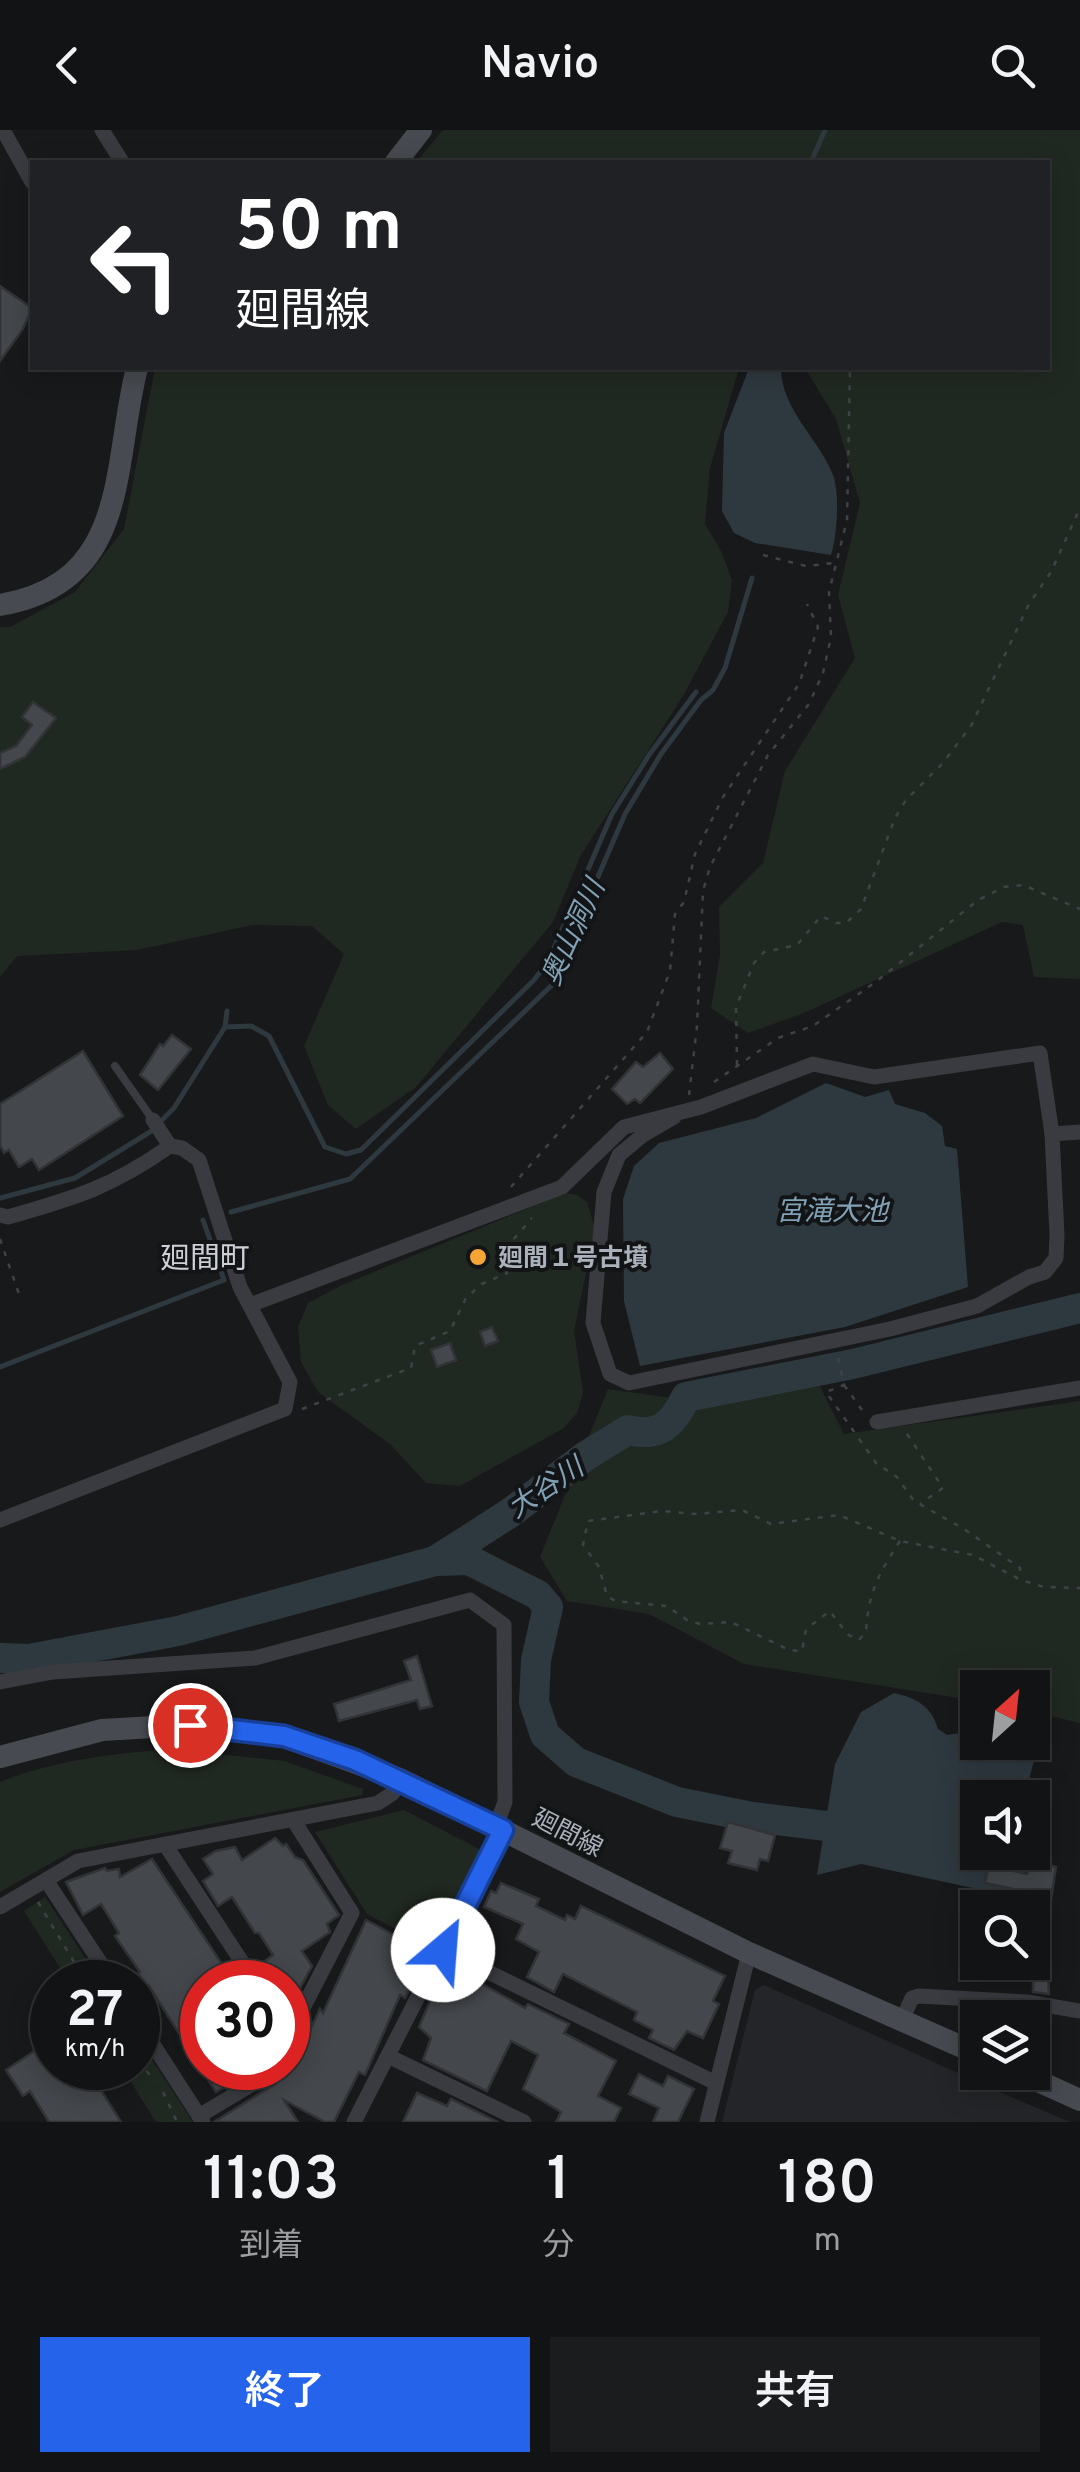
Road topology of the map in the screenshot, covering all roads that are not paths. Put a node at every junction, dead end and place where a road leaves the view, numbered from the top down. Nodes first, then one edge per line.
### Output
1 (3, 130) edge
2 (102, 130) edge
3 (421, 130) edge
4 (121, 160) edge
5 (398, 160) edge
6 (30, 178) edge
7 (137, 370) edge
8 (0, 605) edge
9 (115, 1066) dead end
10 (690, 1109) junction
11 (156, 1126) joint
12 (1080, 1132) edge
13 (1052, 1134) junction
14 (170, 1146) junction
15 (0, 1216) edge
16 (250, 1304) junction
17 (1080, 1388) edge
18 (877, 1422) road end
19 (0, 1520) edge
20 (0, 1682) edge
21 (0, 1757) edge
22 (400, 1779) junction
23 (294, 1822) junction
24 (500, 1828) junction
25 (166, 1846) junction
26 (46, 1880) junction
27 (0, 1907) edge
28 (443, 1950) junction
29 (749, 1953) junction
30 (99, 1960) edge
31 (240, 1960) edge
32 (310, 1993) edge
33 (977, 2000) edge
34 (1050, 2005) edge
35 (1080, 2012) edge
36 (900, 2022) junction
37 (960, 2047) edge
38 (160, 2055) edge
39 (388, 2056) junction
40 (716, 2083) junction
41 (1050, 2086) edge
42 (244, 2090) edge
43 (1080, 2100) edge
44 (201, 2119) edge
45 (354, 2122) edge
46 (524, 2122) edge
47 (706, 2122) edge

1 - 6 street
2 - 4 street
3 - 5 street
7 - 8 street
9 - 11 lane
10 - 13 street
10 - 13 street
10 - 16 street
11 - 14 street
12 - 13 street
14 - 15 street
14 - 16 street
16 - 19 street
17 - 18 street
20 - 24 street
21 - 22 street, 廻間線
22 - 23 street
22 - 24 street, 廻間線
23 - 25 street
23 - 32 street
24 - 28 street
24 - 29 street, 廻間線
25 - 26 street
25 - 31 street
26 - 27 street
26 - 30 street
28 - 39 street
28 - 40 street
29 - 36 street, 廻間線
29 - 40 street
33 - 36 street
34 - 35 street
36 - 37 street, 廻間線
38 - 44 street
39 - 45 street
39 - 46 street
40 - 47 street
41 - 43 street
42 - 44 street

